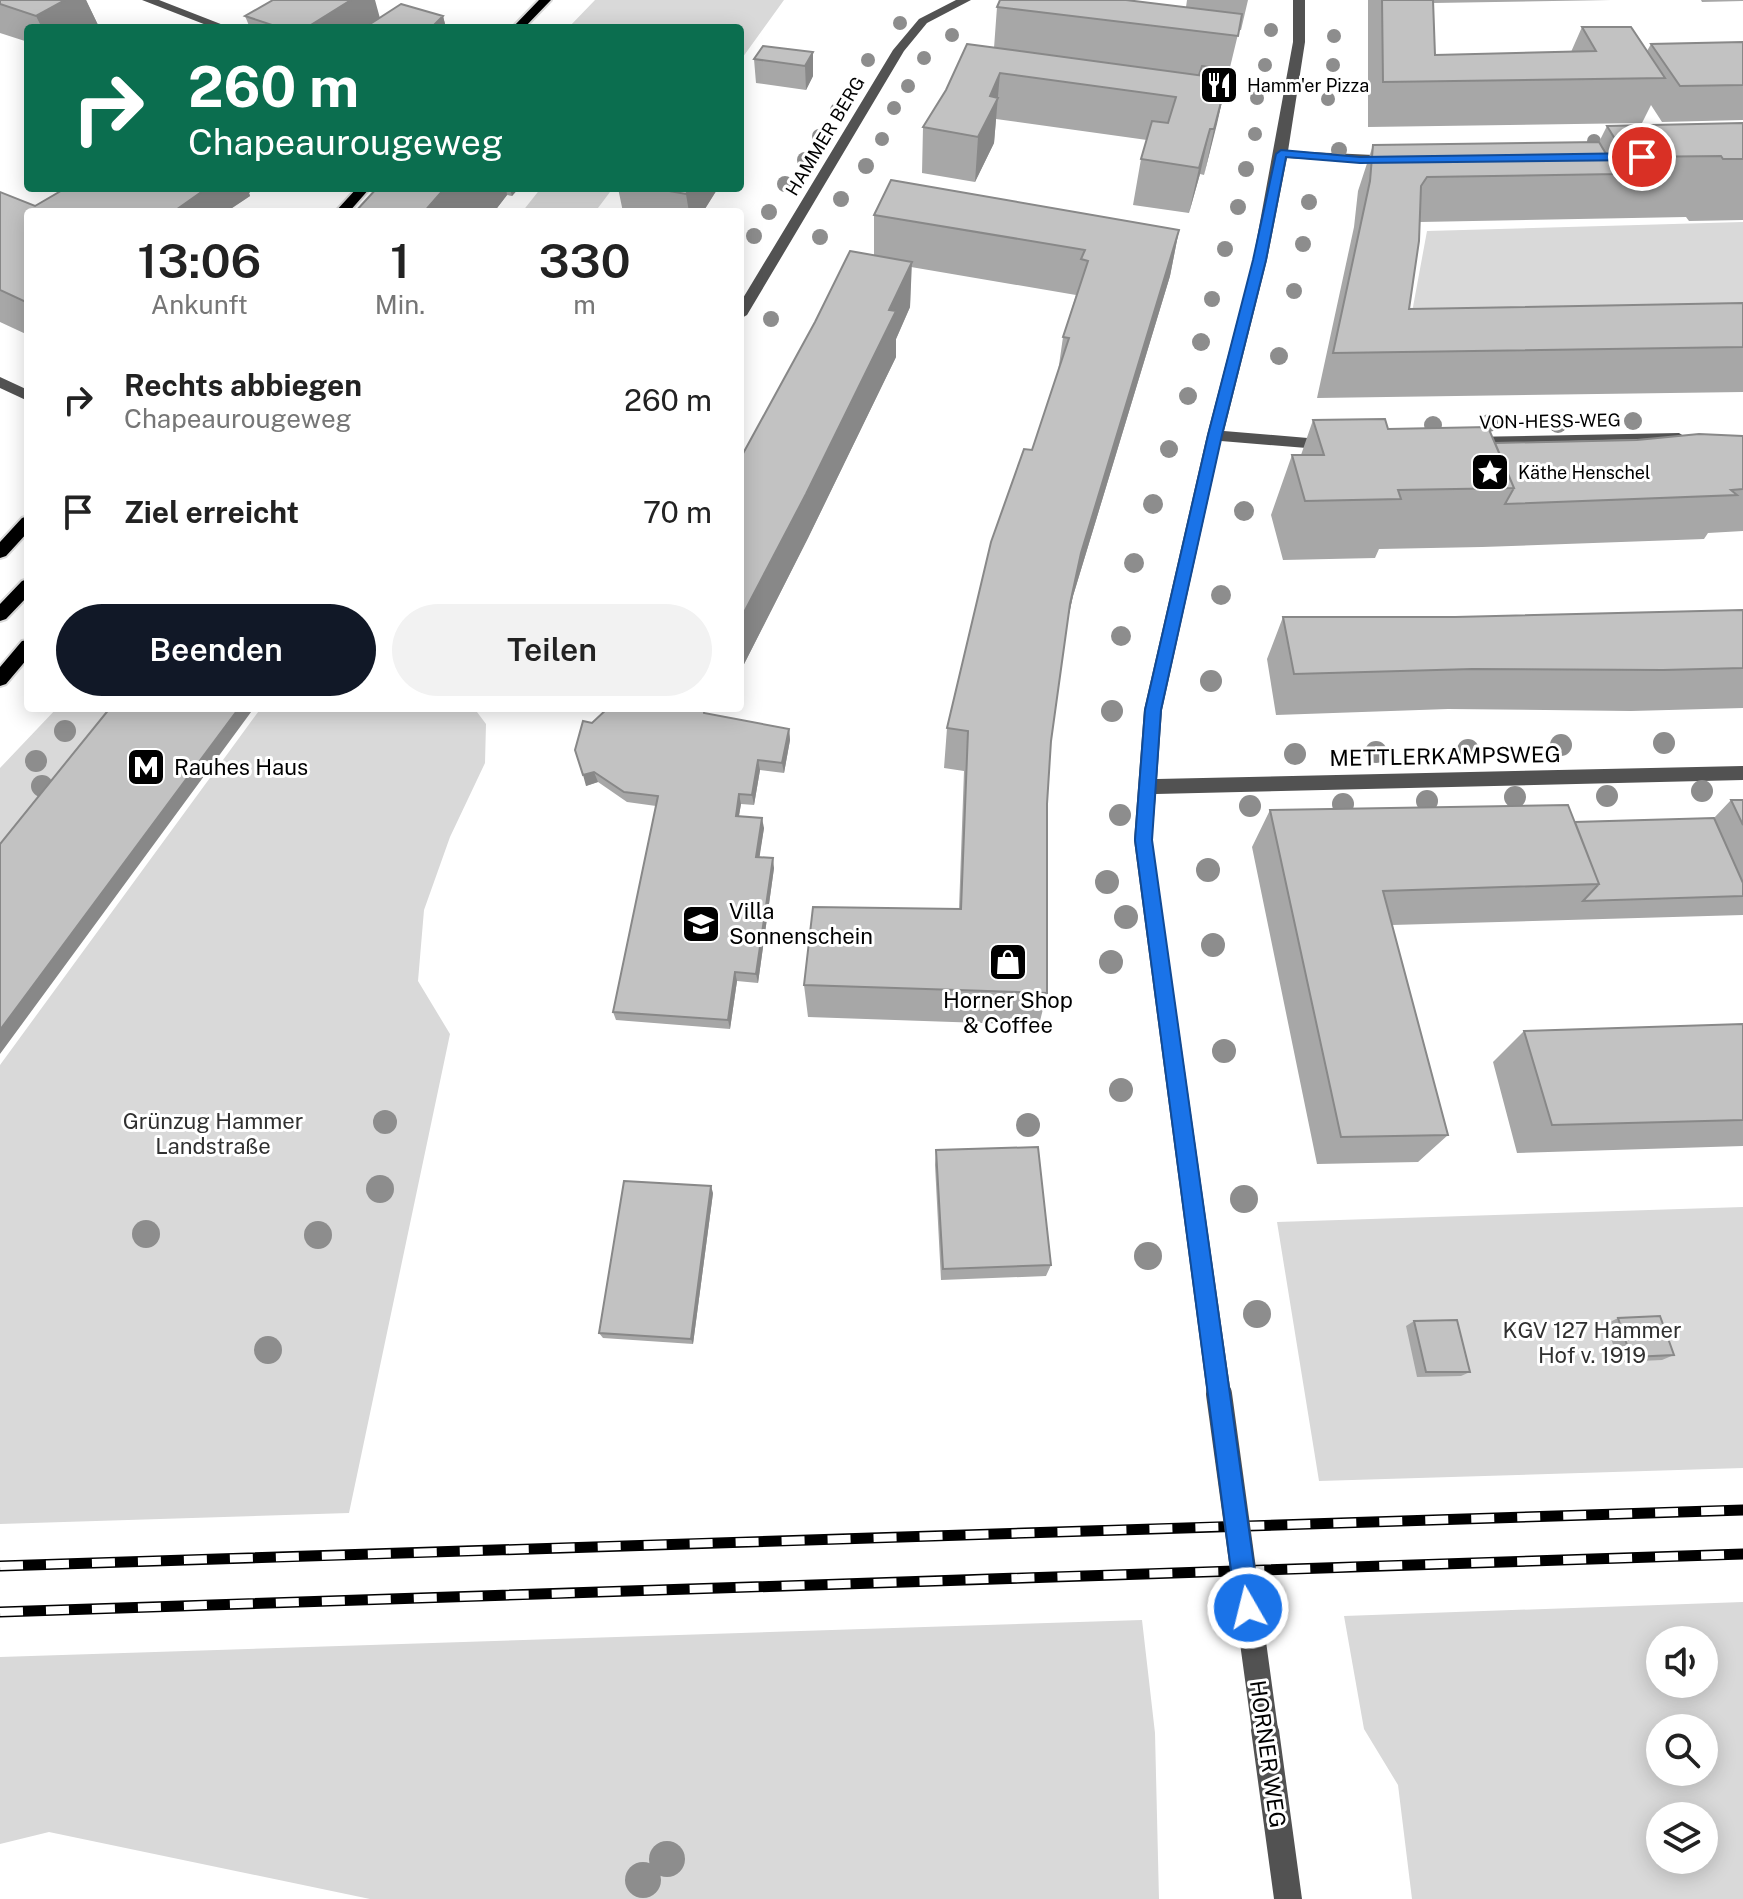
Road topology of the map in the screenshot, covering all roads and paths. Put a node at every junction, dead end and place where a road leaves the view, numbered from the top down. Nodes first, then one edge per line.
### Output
1 (148, 0) edge
2 (545, 0) edge
3 (965, 0) edge
4 (1299, 0) edge
5 (214, 24) edge
6 (522, 24) edge
7 (1281, 154) junction
8 (1407, 159) edge
9 (360, 192) edge
10 (346, 208) edge
11 (744, 308) edge
12 (0, 382) edge
13 (24, 394) edge
14 (1215, 435) junction
15 (1696, 437) edge
16 (1445, 443) edge
17 (1351, 445) edge
18 (24, 526) edge
19 (0, 552) edge
20 (24, 589) edge
21 (0, 615) edge
22 (24, 651) edge
23 (0, 679) edge
24 (1743, 773) edge
25 (1148, 787) junction
26 (1288, 1899) edge

1 - 5 street
2 - 6 main road
3 - 11 street, HAMMER BERG
4 - 7 street, HORNER WEG
7 - 8 street
7 - 14 street, HORNER WEG
9 - 10 main road
12 - 13 street
14 - 17 street
14 - 25 street, HORNER WEG
15 - 16 street, VON-HESS-WEG
18 - 19 main road
20 - 21 main road
22 - 23 main road
24 - 25 street, METTLERKAMPSWEG
25 - 26 street, HORNER WEG, bridge

